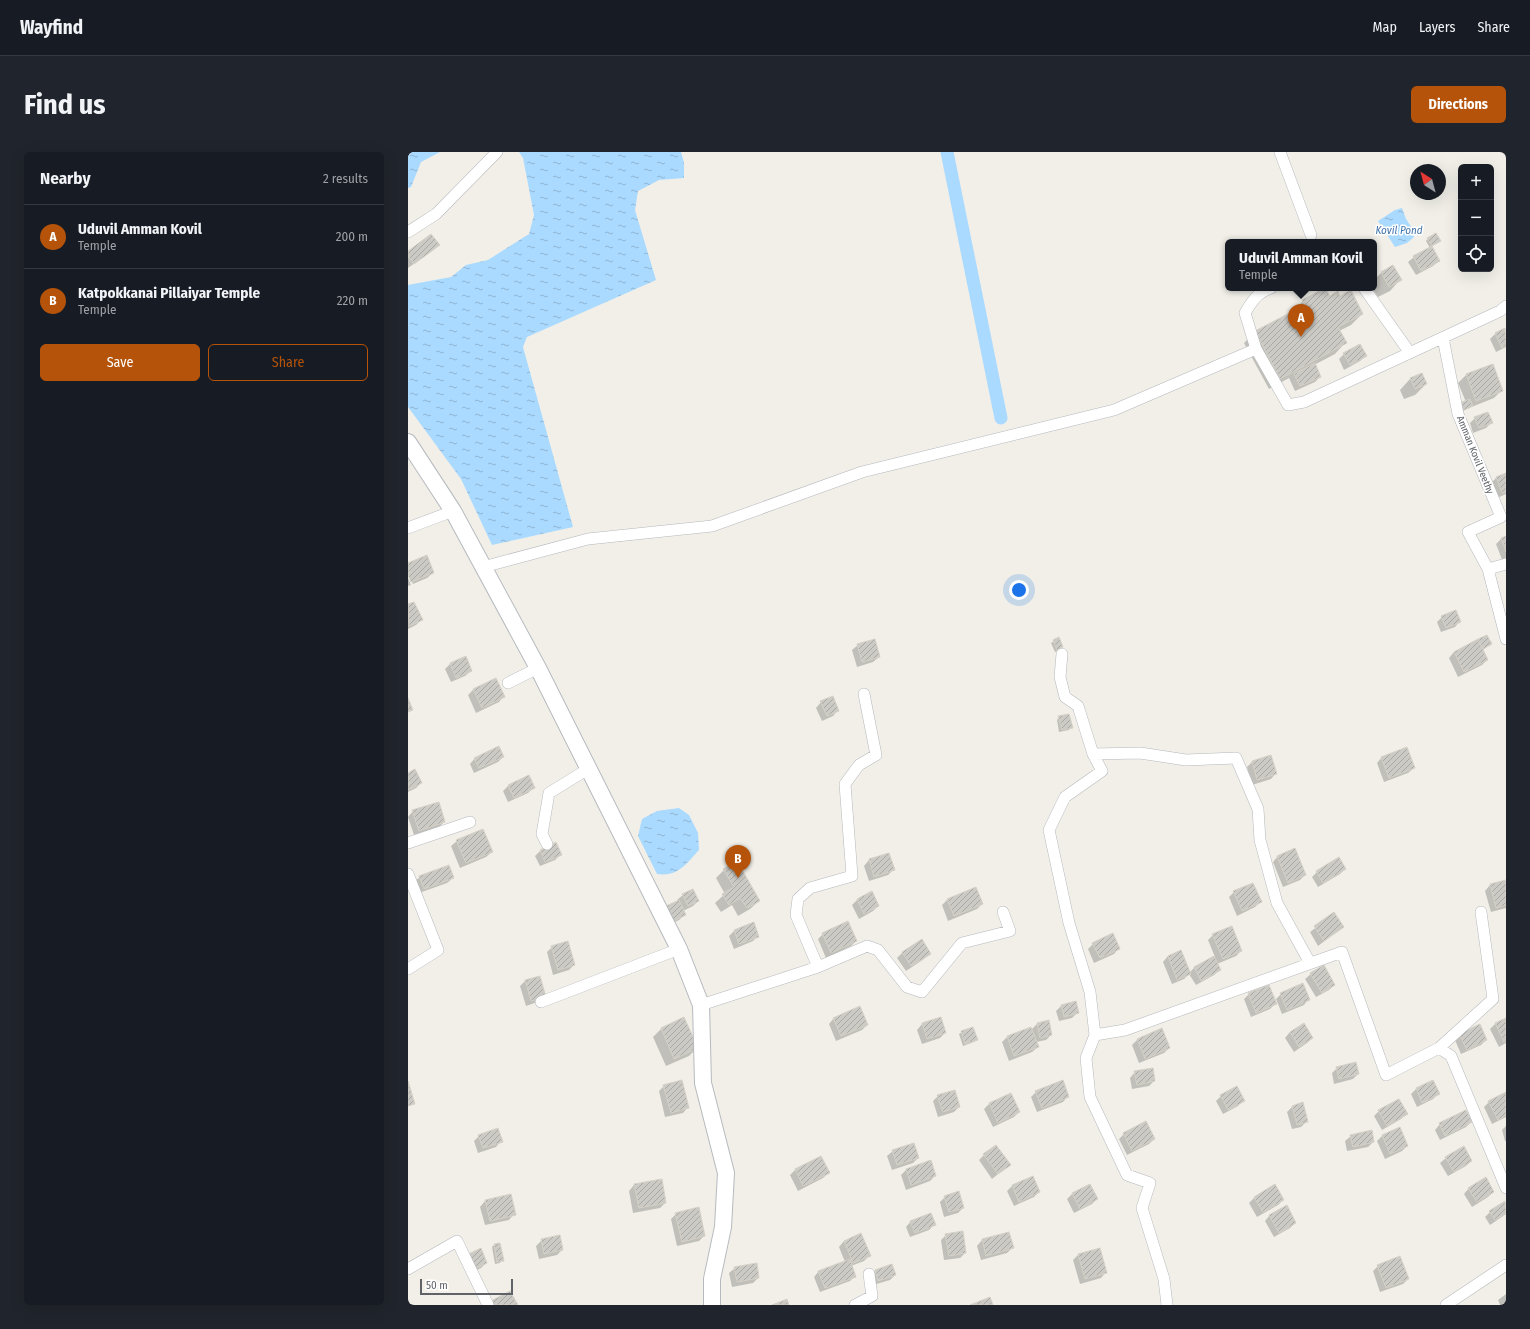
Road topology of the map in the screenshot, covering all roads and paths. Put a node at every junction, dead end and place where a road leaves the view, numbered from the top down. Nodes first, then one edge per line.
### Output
1 (497, 152) edge
2 (1280, 152) edge
3 (408, 232) edge
4 (1314, 239) edge
5 (1264, 291) edge
6 (1366, 291) edge
7 (1506, 306) edge
8 (1443, 338) junction
9 (1256, 348) junction
10 (1410, 353) junction
11 (408, 442) edge
12 (453, 511) junction
13 (408, 528) edge
14 (1506, 564) edge
15 (483, 567) junction
16 (1488, 570) junction
17 (1506, 639) edge
18 (1062, 654) dead end
19 (538, 668) junction
20 (508, 683) dead end
21 (864, 694) dead end
22 (1093, 754) junction
23 (588, 769) junction
24 (470, 822) dead end
25 (408, 843) edge
26 (547, 844) dead end
27 (408, 874) edge
28 (1003, 912) dead end
29 (1481, 912) dead end
30 (679, 950) junction
31 (1310, 963) junction
32 (818, 967) junction
33 (408, 969) edge
34 (542, 1002) dead end
35 (700, 1005) junction
36 (1095, 1035) junction
37 (1439, 1048) junction
38 (1506, 1188) edge
39 (1506, 1265) edge
40 (408, 1269) edge
41 (869, 1274) dead end
42 (488, 1305) edge
43 (712, 1305) edge
44 (856, 1305) edge
45 (1167, 1305) edge
46 (1446, 1305) edge

1 - 3 street
2 - 4 street
5 - 9 street
6 - 10 street
7 - 8 street
8 - 10 street
8 - 16 street, Amman Kovil Veethy
9 - 10 street
9 - 15 street
11 - 12 street
12 - 13 street
12 - 15 street
14 - 16 street
15 - 19 street
16 - 17 street, Amman Kovil Veethy
18 - 22 street
19 - 20 street
19 - 23 street
21 - 32 street
22 - 31 street
22 - 36 street
23 - 26 street
23 - 30 street
24 - 25 street
27 - 33 street
28 - 32 street
29 - 37 street
30 - 34 street
30 - 35 street
31 - 36 street
31 - 37 street
32 - 35 street
35 - 43 street
36 - 45 street
37 - 38 street
39 - 46 street
40 - 42 street
41 - 44 street

